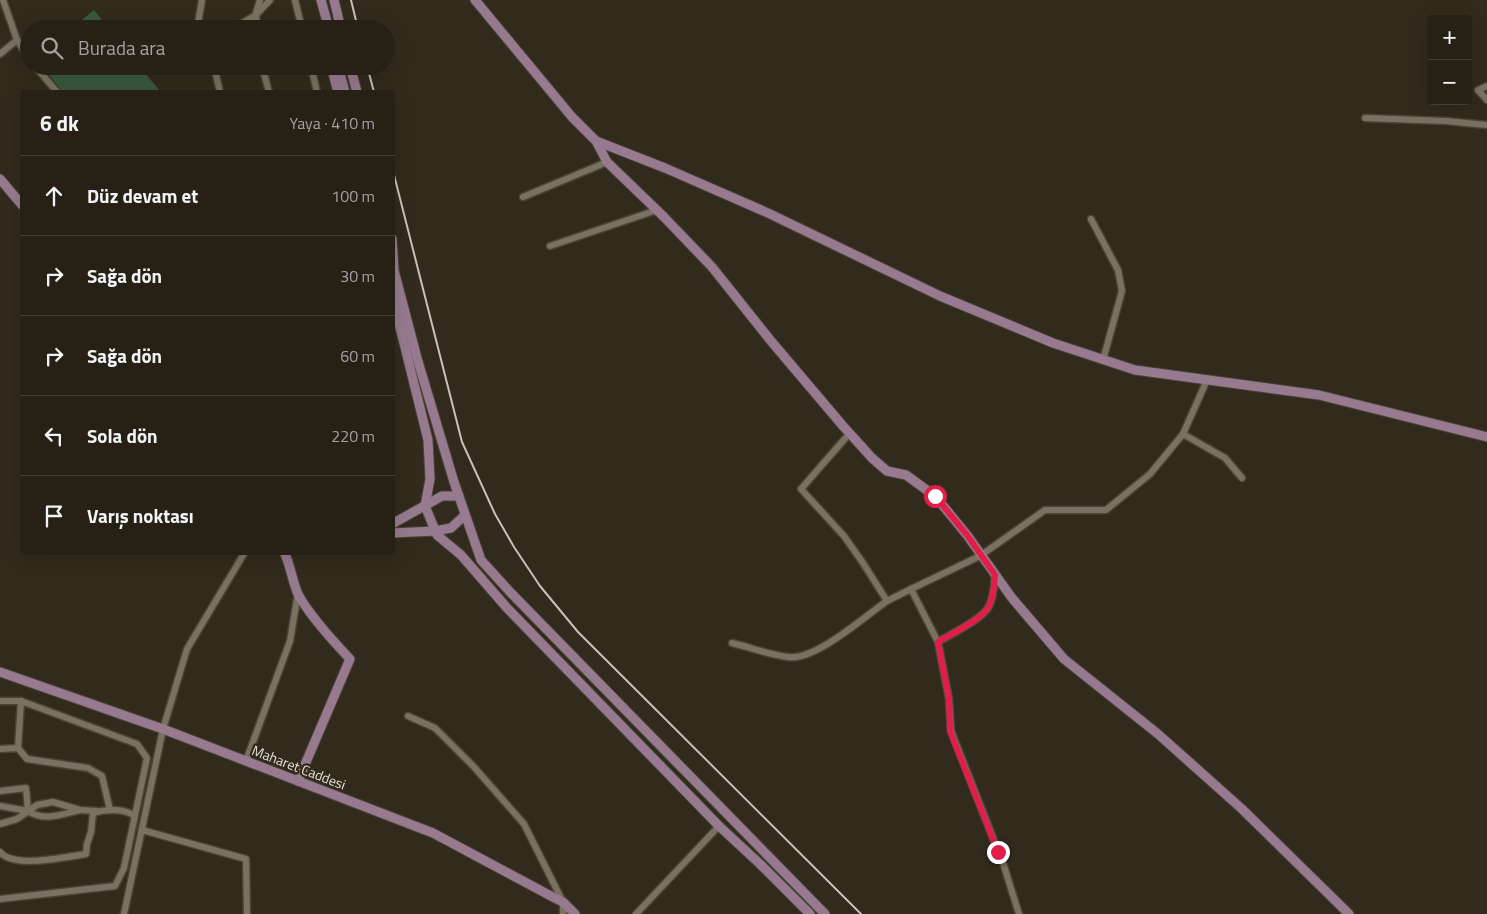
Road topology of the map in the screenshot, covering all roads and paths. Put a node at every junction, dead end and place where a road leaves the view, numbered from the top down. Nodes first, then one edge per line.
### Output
1 (3, 0) edge
2 (202, 0) edge
3 (260, 0) edge
4 (270, 0) edge
5 (295, 0) edge
6 (316, 0) edge
7 (321, 0) edge
8 (328, 0) edge
9 (334, 0) edge
10 (475, 0) edge
11 (256, 15) junction
12 (199, 20) edge
13 (247, 20) edge
14 (256, 20) edge
15 (300, 20) edge
16 (320, 20) edge
17 (327, 20) edge
18 (333, 20) edge
19 (339, 20) edge
20 (17, 40) junction
21 (20, 44) edge
22 (0, 54) edge
23 (42, 75) edge
24 (216, 75) edge
25 (264, 75) edge
26 (313, 75) edge
27 (333, 75) edge
28 (340, 75) edge
29 (346, 75) edge
30 (352, 75) edge
31 (1487, 86) edge
32 (54, 90) edge
33 (220, 90) edge
34 (268, 90) edge
35 (317, 90) edge
36 (337, 90) edge
37 (344, 90) edge
38 (350, 90) edge
39 (356, 90) edge
40 (1487, 100) edge
41 (1365, 118) dead end
42 (1487, 124) edge
43 (596, 141) junction
44 (607, 162) junction
45 (0, 179) edge
46 (523, 197) dead end
47 (20, 203) edge
48 (657, 210) junction
49 (1091, 219) dead end
50 (550, 246) dead end
51 (395, 273) edge
52 (395, 308) edge
53 (1102, 360) junction
54 (1207, 380) junction
55 (850, 434) junction
56 (1183, 434) junction
57 (1487, 437) edge
58 (1242, 478) dead end
59 (459, 496) junction
60 (425, 506) junction
61 (465, 515) junction
62 (395, 522) edge
63 (435, 531) junction
64 (395, 533) edge
65 (243, 555) edge
66 (286, 555) edge
67 (980, 556) junction
68 (995, 575) junction
69 (911, 588) junction
70 (298, 593) junction
71 (887, 601) junction
72 (938, 642) junction
73 (732, 643) dead end
74 (0, 672) edge
75 (21, 701) junction
76 (0, 702) edge
77 (408, 716) dead end
78 (164, 730) junction
79 (18, 748) junction
80 (0, 750) edge
81 (246, 761) junction
82 (298, 781) junction
83 (0, 791) edge
84 (0, 806) edge
85 (80, 810) junction
86 (110, 810) junction
87 (28, 811) junction
88 (99, 811) junction
89 (135, 816) junction
90 (0, 824) edge
91 (719, 826) junction
92 (142, 830) junction
93 (0, 852) edge
94 (0, 899) edge
95 (562, 902) junction
96 (124, 914) edge
97 (247, 914) edge
98 (563, 914) edge
99 (575, 914) edge
100 (636, 914) edge
101 (810, 914) edge
102 (825, 914) edge
103 (1019, 914) edge
104 (1349, 914) edge

1 - 20 street
2 - 12 street
3 - 11 street
4 - 11 street
5 - 15 street
6 - 16 street
7 - 17 street
8 - 18 street
9 - 19 street
10 - 43 street
11 - 13 street
11 - 14 street
20 - 21 street
20 - 22 street
23 - 32 street
24 - 33 street
25 - 34 street
26 - 35 street
27 - 36 street
28 - 37 street
29 - 38 street
30 - 39 street
31 - 40 street
41 - 42 street
43 - 44 street
43 - 53 street
44 - 46 street
44 - 48 street
45 - 47 street
48 - 50 street
48 - 55 street
49 - 53 street
51 - 59 street
52 - 60 street
53 - 54 street
54 - 56 street
54 - 57 street
55 - 67 street
55 - 71 street
56 - 58 street
56 - 67 street
59 - 60 street
59 - 61 street
60 - 62 street
60 - 63 street
61 - 63 street
61 - 102 street
63 - 64 street
63 - 91 street
65 - 78 street
66 - 70 street
67 - 68 street
67 - 69 street
68 - 72 street
68 - 104 street
69 - 71 street
69 - 72 street
70 - 81 street
70 - 82 street
71 - 73 street
72 - 103 street
74 - 78 street, Maharet Caddesi
75 - 76 street
75 - 79 street
75 - 89 street
77 - 95 street
78 - 81 street, Maharet Caddesi
78 - 92 street
79 - 80 street
79 - 86 street
81 - 82 street, Maharet Caddesi
82 - 95 street, Maharet Caddesi
83 - 87 street
84 - 87 street
85 - 87 street
85 - 87 street
85 - 88 street
86 - 88 street
86 - 89 street
87 - 90 street
88 - 93 street
89 - 94 street
91 - 100 street
91 - 101 street
92 - 96 street
92 - 97 street
95 - 98 street
95 - 99 street, Maharet Caddesi

